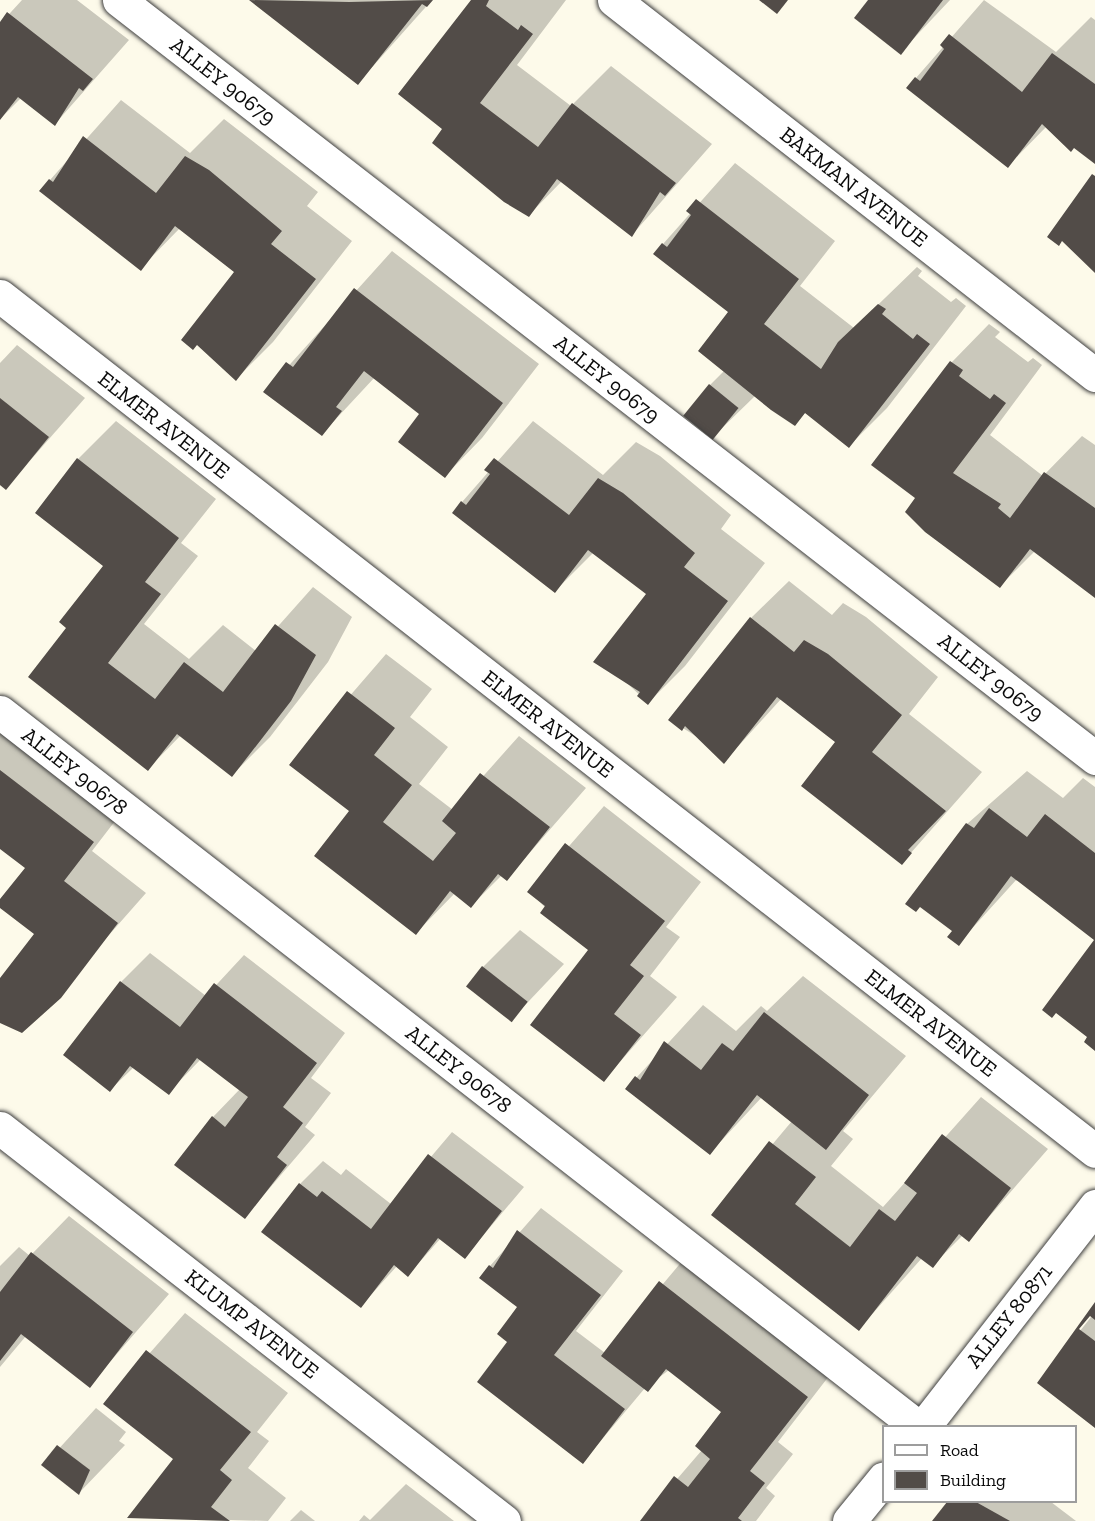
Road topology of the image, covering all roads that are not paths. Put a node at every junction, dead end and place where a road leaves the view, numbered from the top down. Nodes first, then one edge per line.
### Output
1 (119, 0) edge
2 (614, 0) edge
3 (0, 296) edge
4 (1095, 375) edge
5 (0, 712) edge
6 (1095, 758) edge
7 (0, 1128) edge
8 (1095, 1151) edge
9 (1095, 1206) edge
10 (916, 1425) edge
11 (925, 1425) edge
12 (882, 1480) edge
13 (504, 1521) edge
14 (849, 1521) edge

1 - 6 street, ALLEY 90679
2 - 4 street, BAKMAN AVENUE
3 - 8 street, ELMER AVENUE
5 - 10 street, ALLEY 90678
7 - 13 street, KLUMP AVENUE
9 - 11 street, ALLEY 80871
12 - 14 street

